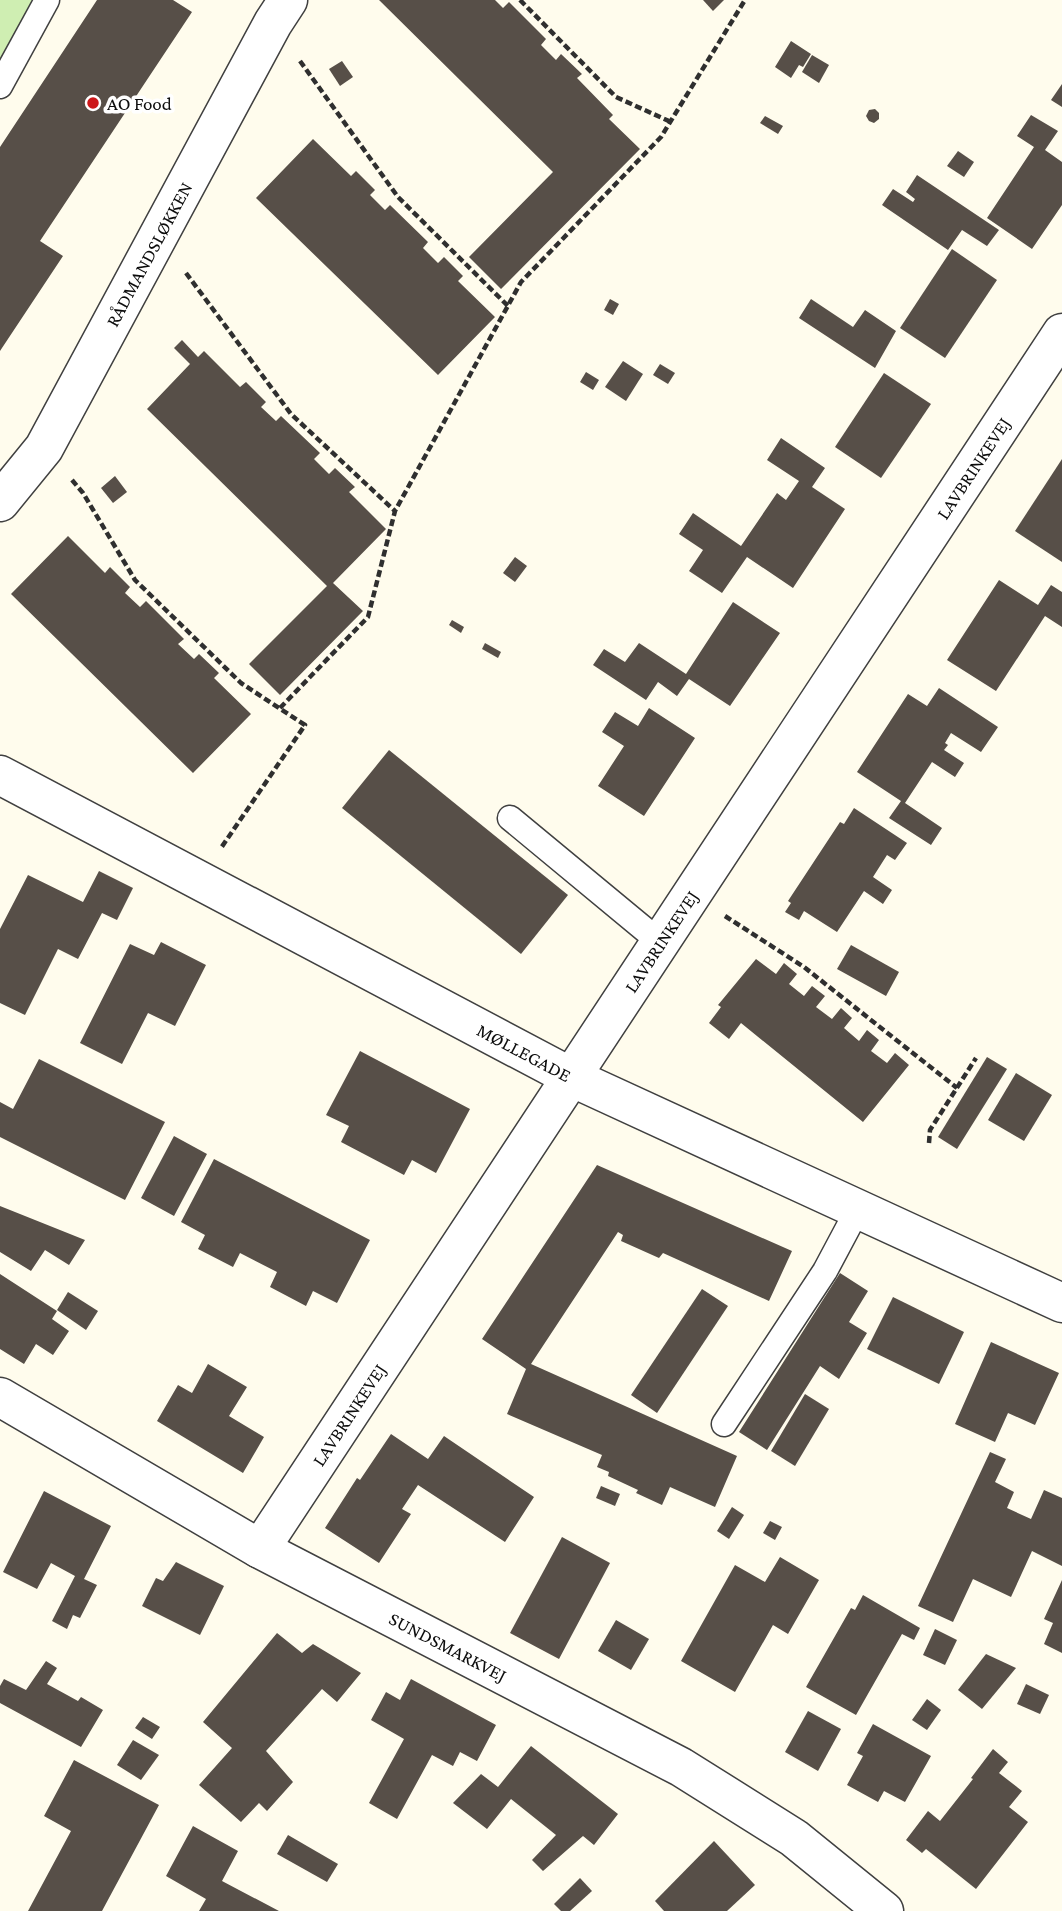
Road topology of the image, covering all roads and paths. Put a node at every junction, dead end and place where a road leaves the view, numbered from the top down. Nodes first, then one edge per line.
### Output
1 (47, 0) edge
2 (520, 0) edge
3 (745, 0) edge
4 (280, 12) edge
5 (0, 86) edge
6 (671, 122) junction
7 (159, 236) junction
8 (508, 306) junction
9 (1062, 333) edge
10 (44, 448) junction
11 (0, 502) edge
12 (395, 511) junction
13 (280, 708) junction
14 (0, 775) edge
15 (510, 818) dead end
16 (199, 880) junction
17 (693, 895) junction
18 (661, 943) junction
19 (976, 1058) dead end
20 (573, 1077) junction
21 (957, 1088) junction
22 (929, 1143) dead end
23 (858, 1209) junction
24 (1062, 1303) edge
25 (0, 1397) edge
26 (724, 1424) dead end
27 (260, 1549) junction
28 (884, 1911) edge

1 - 5 lane
2 - 6 path
3 - 6 path
4 - 7 street, RÅDMANDSLØKKEN
4 - 8 path
6 - 8 path
7 - 10 street, RÅDMANDSLØKKEN
7 - 12 path
8 - 12 path
9 - 17 street, LAVBRINKEVEJ
10 - 11 street, RÅDMANDSLØKKEN
10 - 13 path
12 - 13 path
13 - 16 path
14 - 16 street, MØLLEGADE
15 - 18 lane
16 - 20 street, MØLLEGADE
17 - 18 street, LAVBRINKEVEJ
17 - 21 path
18 - 20 street, LAVBRINKEVEJ
19 - 21 path
20 - 23 street, MØLLEGADE
20 - 27 street, LAVBRINKEVEJ
21 - 22 path
23 - 24 street, MØLLEGADE
23 - 26 lane
25 - 27 street, SUNDSMARKVEJ
27 - 28 street, SUNDSMARKVEJ

